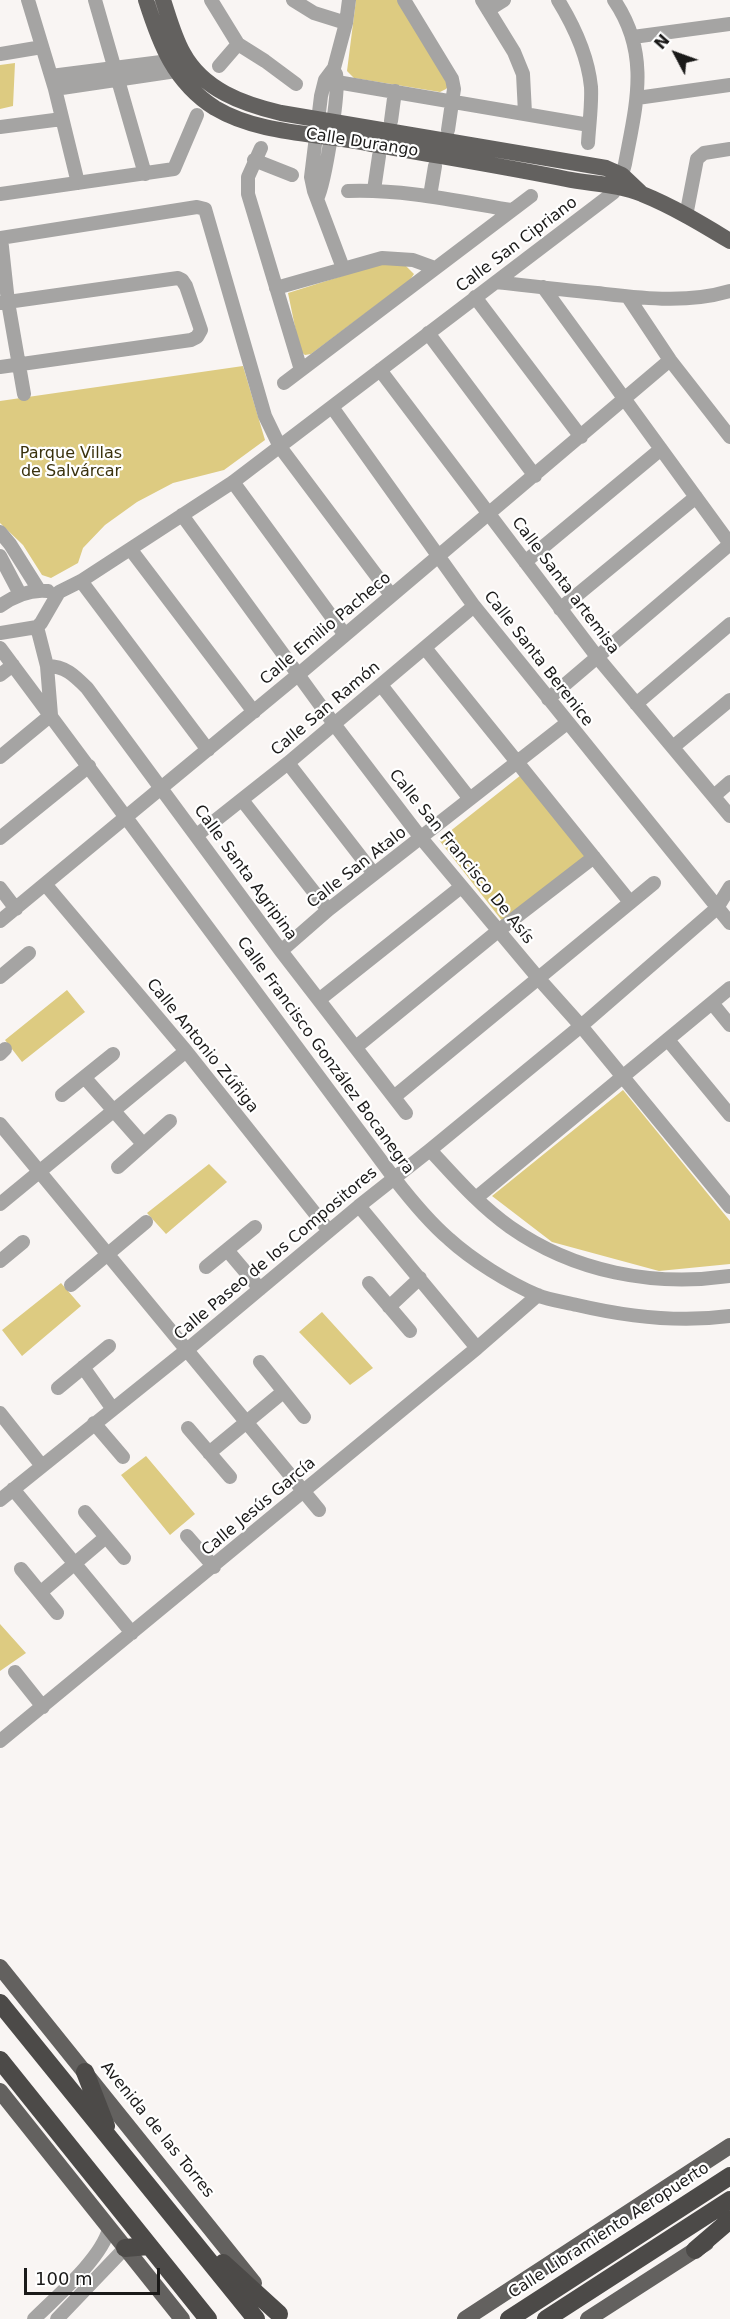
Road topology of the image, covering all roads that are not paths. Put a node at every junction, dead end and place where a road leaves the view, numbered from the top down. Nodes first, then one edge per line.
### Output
1 (27, 0) edge
2 (95, 0) edge
3 (146, 0) edge
4 (163, 0) edge
5 (211, 0) edge
6 (293, 0) edge
7 (349, 0) edge
8 (404, 0) edge
9 (504, 0) edge
10 (558, 0) edge
11 (614, 0) edge
12 (485, 5) edge
13 (346, 23) junction
14 (730, 24) edge
15 (633, 37) junction
16 (238, 44) junction
17 (42, 47) junction
18 (0, 54) edge
19 (180, 63) junction
20 (219, 66) dead end
21 (117, 74) junction
22 (331, 81) junction
23 (53, 83) junction
24 (296, 84) dead end
25 (730, 85) edge
26 (395, 91) junction
27 (637, 98) junction
28 (452, 102) junction
29 (525, 113) junction
30 (198, 115) dead end
31 (62, 119) junction
32 (391, 121) dead end
33 (589, 125) junction
34 (0, 127) edge
35 (324, 128) junction
36 (448, 130) dead end
37 (588, 143) dead end
38 (730, 149) edge
39 (379, 156) dead end
40 (435, 166) dead end
41 (145, 174) junction
42 (292, 175) dead end
43 (619, 181) junction
44 (78, 183) junction
45 (374, 190) junction
46 (348, 191) dead end
47 (0, 194) edge
48 (430, 196) junction
49 (531, 196) dead end
50 (511, 210) junction
51 (686, 216) junction
52 (722, 230) edge
53 (0, 238) edge
54 (730, 241) edge
55 (344, 268) junction
56 (435, 268) junction
57 (496, 282) junction
58 (543, 287) junction
59 (276, 288) junction
60 (730, 291) edge
61 (475, 297) junction
62 (628, 297) junction
63 (4, 302) edge
64 (428, 333) junction
65 (670, 360) junction
66 (18, 364) junction
67 (0, 367) edge
68 (301, 370) junction
69 (380, 370) junction
70 (284, 383) dead end
71 (24, 394) dead end
72 (625, 399) junction
73 (332, 407) junction
74 (582, 436) junction
75 (730, 437) edge
76 (280, 447) junction
77 (661, 449) junction
78 (535, 476) junction
79 (233, 482) junction
80 (696, 497) junction
81 (489, 514) junction
82 (182, 515) junction
83 (0, 532) edge
84 (730, 544) edge
85 (131, 550) junction
86 (0, 556) edge
87 (439, 556) junction
88 (525, 562) junction
89 (81, 581) junction
90 (39, 590) junction
91 (59, 592) junction
92 (20, 594) junction
93 (391, 595) junction
94 (3, 604) edge
95 (474, 606) junction
96 (560, 609) junction
97 (730, 624) edge
98 (37, 627) junction
99 (7, 632) edge
100 (345, 635) junction
101 (0, 648) edge
102 (425, 648) junction
103 (598, 658) junction
104 (13, 665) junction
105 (47, 666) junction
106 (299, 674) junction
107 (0, 675) edge
108 (381, 685) junction
109 (548, 699) junction
110 (730, 700) edge
111 (636, 704) junction
112 (254, 712) junction
113 (51, 715) junction
114 (567, 723) junction
115 (334, 724) junction
116 (673, 747) junction
117 (208, 750) junction
118 (0, 757) edge
119 (517, 762) junction
120 (288, 763) junction
121 (89, 766) junction
122 (730, 782) edge
123 (162, 788) junction
124 (714, 796) junction
125 (470, 799) junction
126 (242, 800) junction
127 (730, 816) edge
128 (128, 817) junction
129 (197, 835) junction
130 (0, 838) edge
131 (421, 838) junction
132 (594, 857) junction
133 (374, 874) junction
134 (654, 883) dead end
135 (45, 884) junction
136 (461, 887) junction
137 (730, 887) edge
138 (0, 888) edge
139 (630, 902) junction
140 (717, 908) junction
141 (16, 909) junction
142 (328, 910) junction
143 (0, 921) edge
144 (730, 923) edge
145 (498, 931) junction
146 (281, 951) junction
147 (29, 954) dead end
148 (1, 974) edge
149 (539, 979) junction
150 (730, 988) edge
151 (320, 999) junction
152 (712, 1003) junction
153 (730, 1025) edge
154 (581, 1026) junction
155 (668, 1040) junction
156 (356, 1047) junction
157 (186, 1051) junction
158 (113, 1054) dead end
159 (622, 1077) junction
160 (85, 1078) junction
161 (62, 1095) dead end
162 (394, 1097) junction
163 (113, 1111) junction
164 (406, 1113) dead end
165 (730, 1115) edge
166 (170, 1122) dead end
167 (0, 1124) edge
168 (143, 1144) junction
169 (430, 1150) junction
170 (118, 1167) dead end
171 (39, 1171) junction
172 (394, 1178) junction
173 (476, 1198) junction
174 (0, 1204) edge
175 (359, 1206) junction
176 (730, 1207) edge
177 (146, 1222) dead end
178 (255, 1227) dead end
179 (329, 1231) junction
180 (23, 1242) dead end
181 (227, 1250) junction
182 (108, 1254) junction
183 (0, 1261) edge
184 (206, 1267) dead end
185 (730, 1276) edge
186 (420, 1278) junction
187 (369, 1282) dead end
188 (71, 1285) dead end
189 (260, 1289) junction
190 (538, 1295) junction
191 (389, 1307) junction
192 (730, 1316) edge
193 (410, 1331) dead end
194 (109, 1346) dead end
195 (477, 1348) junction
196 (188, 1349) junction
197 (260, 1362) dead end
198 (83, 1368) junction
199 (58, 1388) dead end
200 (283, 1392) junction
201 (112, 1408) junction
202 (0, 1413) edge
203 (304, 1417) dead end
204 (248, 1422) junction
205 (94, 1423) junction
206 (188, 1428) dead end
207 (209, 1453) junction
208 (123, 1457) dead end
209 (42, 1466) junction
210 (230, 1477) dead end
211 (13, 1489) junction
212 (304, 1491) junction
213 (0, 1500) edge
214 (319, 1510) dead end
215 (85, 1512) dead end
216 (187, 1536) dead end
217 (106, 1537) junction
218 (124, 1558) dead end
219 (76, 1563) junction
220 (214, 1566) junction
221 (21, 1569) dead end
222 (41, 1592) junction
223 (57, 1613) dead end
224 (132, 1633) junction
225 (15, 1672) dead end
226 (43, 1707) junction
227 (0, 1741) edge
228 (0, 1967) edge
229 (0, 2003) edge
230 (0, 2060) edge
231 (85, 2072) junction
232 (0, 2091) edge
233 (112, 2142) junction
234 (730, 2146) edge
235 (730, 2176) edge
236 (730, 2200) edge
237 (730, 2220) edge
238 (180, 2223) junction
239 (730, 2227) edge
240 (109, 2229) junction
241 (149, 2246) junction
242 (125, 2248) junction
243 (695, 2250) junction
244 (281, 2317) edge
245 (34, 2319) edge
246 (57, 2319) edge
247 (182, 2319) edge
248 (208, 2319) edge
249 (256, 2319) edge
250 (465, 2319) edge
251 (508, 2319) edge
252 (546, 2319) edge
253 (588, 2319) edge

1 - 17 street
2 - 21 street
3 - 19 main road, Calle Durango
4 - 19 main road, Calle Durango
5 - 16 street
6 - 13 street
7 - 13 street
8 - 28 street
9 - 12 street
10 - 33 street
11 - 15 street
12 - 29 street
13 - 22 street
14 - 15 street
15 - 27 street
16 - 20 street
16 - 24 street
17 - 18 street
17 - 23 street
19 - 21 street
19 - 35 main road, Calle Durango
21 - 23 street
21 - 41 street
22 - 26 street
22 - 35 street
23 - 31 street
25 - 27 street
26 - 28 street
26 - 32 street
27 - 43 street
28 - 29 street
28 - 36 street
29 - 33 street
30 - 41 street
31 - 34 street
31 - 44 street
33 - 37 street
35 - 43 main road, Calle Durango
35 - 55 street
38 - 51 street
39 - 45 street
40 - 48 street
41 - 44 street
42 - 59 street
43 - 51 main road, Calle Durango
43 - 57 street, Calle San Cipriano
44 - 47 street
45 - 46 street
45 - 48 street
48 - 50 street
49 - 50 street
50 - 56 street
51 - 52 main road, Calle Durango
52 - 54 main road, Calle Durango
53 - 63 street
53 - 76 street
55 - 56 street
55 - 59 street
56 - 68 street
57 - 58 street
57 - 61 street, Calle San Cipriano
58 - 62 street
58 - 72 street
59 - 68 street
60 - 62 street
61 - 64 street, Calle San Cipriano
61 - 74 street
62 - 65 street
63 - 66 street
63 - 66 street
64 - 69 street, Calle San Cipriano
64 - 78 street
65 - 72 street, Calle Emilio Pacheco
65 - 75 street
66 - 67 street
66 - 71 street
68 - 70 street
69 - 73 street, Calle San Cipriano
69 - 81 street, Calle Santa artemisa
72 - 74 street, Calle Emilio Pacheco
72 - 77 street
73 - 76 street, Calle San Cipriano
73 - 87 street, Calle Santa Berenice
74 - 78 street, Calle Emilio Pacheco
76 - 79 street, Calle San Cipriano
76 - 93 street
77 - 80 street
77 - 88 street
78 - 81 street, Calle Emilio Pacheco
79 - 82 street, Calle San Cipriano
79 - 100 street
80 - 84 street
80 - 96 street
81 - 87 street, Calle Emilio Pacheco
81 - 88 street, Calle Santa artemisa
82 - 85 street, Calle San Cipriano
82 - 106 street, Calle San Francisco De Asís
83 - 90 street
84 - 103 street
85 - 89 street, Calle San Cipriano
85 - 112 street
86 - 92 street
87 - 93 street, Calle Emilio Pacheco
87 - 95 street, Calle Santa Berenice
88 - 96 street, Calle Santa artemisa
89 - 91 street, Calle San Cipriano
89 - 117 street
90 - 91 street
90 - 92 street
91 - 98 street
92 - 94 street
93 - 100 street, Calle Emilio Pacheco
94 - 99 street
95 - 102 street, Calle San Ramón
95 - 109 street, Calle Santa Berenice
96 - 103 street, Calle Santa artemisa
97 - 111 street
98 - 99 street
98 - 105 street
100 - 106 street, Calle Emilio Pacheco
101 - 104 street, Calle Francisco González Bocanegra
102 - 108 street, Calle San Ramón
102 - 119 street
103 - 109 street
103 - 111 street, Calle Santa artemisa
104 - 107 street
104 - 113 street, Calle Francisco González Bocanegra
105 - 113 street
105 - 123 street, Calle Santa Agripina
106 - 112 street, Calle Emilio Pacheco
106 - 115 street, Calle San Francisco De Asís
108 - 115 street, Calle San Ramón
108 - 125 street
109 - 114 street, Calle Santa Berenice
110 - 116 street
111 - 116 street, Calle Santa artemisa
112 - 117 street, Calle Emilio Pacheco
113 - 118 street
113 - 121 street, Calle Francisco González Bocanegra
114 - 119 street, Calle San Atalo
114 - 140 street, Calle Santa Berenice
115 - 120 street, Calle San Ramón
115 - 131 street, Calle San Francisco De Asís
116 - 124 street, Calle Santa artemisa
117 - 123 street, Calle Emilio Pacheco
119 - 125 street, Calle San Atalo
119 - 132 street
120 - 126 street, Calle San Ramón
120 - 133 street
121 - 128 street, Calle Francisco González Bocanegra
121 - 130 street
122 - 124 street
123 - 128 street, Calle Emilio Pacheco
123 - 129 street, Calle Santa Agripina
124 - 127 street, Calle Santa artemisa
125 - 131 street, Calle San Atalo
126 - 129 street, Calle San Ramón
126 - 142 street
128 - 135 street, Calle Emilio Pacheco
128 - 172 street, Calle Francisco González Bocanegra
129 - 146 street, Calle Santa Agripina
131 - 133 street, Calle San Atalo
131 - 136 street, Calle San Francisco De Asís
132 - 139 street
132 - 145 street
133 - 142 street, Calle San Atalo
134 - 139 street
135 - 141 street, Calle Emilio Pacheco
135 - 157 street, Calle Antonio Zúñiga
136 - 145 street, Calle San Francisco De Asís
136 - 151 street
137 - 140 street, Calle Paseo de los Compositores
138 - 141 street
139 - 149 street
140 - 144 street, Calle Santa Berenice
140 - 154 street, Calle Paseo de los Compositores
141 - 143 street, Calle Emilio Pacheco
142 - 146 street, Calle San Atalo
145 - 149 street, Calle San Francisco De Asís
145 - 156 street
146 - 151 street, Calle Santa Agripina
147 - 148 street
149 - 154 street, Calle San Francisco De Asís
149 - 162 street
150 - 152 street
151 - 156 street, Calle Santa Agripina
152 - 153 street
152 - 155 street
154 - 159 street, Calle San Francisco De Asís
154 - 169 street, Calle Paseo de los Compositores
155 - 159 street
155 - 165 street
156 - 162 street, Calle Santa Agripina
157 - 163 street
157 - 179 street, Calle Antonio Zúñiga
158 - 160 street
159 - 173 street
159 - 176 street, Calle San Francisco De Asís
160 - 161 street
160 - 163 street
162 - 164 street, Calle Santa Agripina
163 - 168 street
163 - 171 street
166 - 168 street
167 - 171 street
168 - 170 street
169 - 172 street, Calle Paseo de los Compositores
169 - 173 street
171 - 174 street
171 - 182 street
172 - 175 street, Calle Paseo de los Compositores
172 - 190 street, Calle Francisco González Bocanegra
173 - 185 street
175 - 179 street, Calle Paseo de los Compositores
175 - 186 street
177 - 182 street
178 - 181 street
179 - 189 street, Calle Paseo de los Compositores
180 - 183 street
181 - 184 street
181 - 189 street
182 - 188 street
182 - 196 street
186 - 191 street
186 - 195 street
187 - 191 street
189 - 196 street, Calle Paseo de los Compositores
190 - 192 street, Calle Francisco González Bocanegra
190 - 195 street, Calle Jesús García
191 - 193 street
194 - 198 street
195 - 212 street, Calle Jesús García
196 - 201 street, Calle Paseo de los Compositores
196 - 204 street
197 - 200 street
198 - 199 street
198 - 201 street
200 - 203 street
200 - 204 street
201 - 205 street, Calle Paseo de los Compositores
202 - 209 street
204 - 207 street
204 - 212 street
205 - 208 street
205 - 209 street, Calle Paseo de los Compositores
206 - 207 street
207 - 210 street
209 - 211 street, Calle Paseo de los Compositores
211 - 213 street, Calle Paseo de los Compositores
211 - 219 street
212 - 214 street
212 - 220 street, Calle Jesús García
215 - 217 street
216 - 220 street
217 - 218 street
217 - 219 street
219 - 222 street
219 - 224 street
220 - 224 street, Calle Jesús García
221 - 222 street
222 - 223 street
224 - 226 street, Calle Jesús García
225 - 226 street
226 - 227 street, Calle Jesús García
228 - 231 main road, Avenida de las Torres
229 - 233 highway
230 - 241 highway
231 - 233 highway
231 - 244 main road, Avenida de las Torres
232 - 240 main road
233 - 238 highway
234 - 250 main road
235 - 251 highway, Calle Libramiento Aeropuerto
236 - 252 highway
237 - 243 highway
238 - 244 highway
238 - 249 highway
239 - 243 main road
240 - 242 main road
240 - 245 street
241 - 242 highway
241 - 248 highway
242 - 246 street
242 - 247 main road
243 - 253 main road

